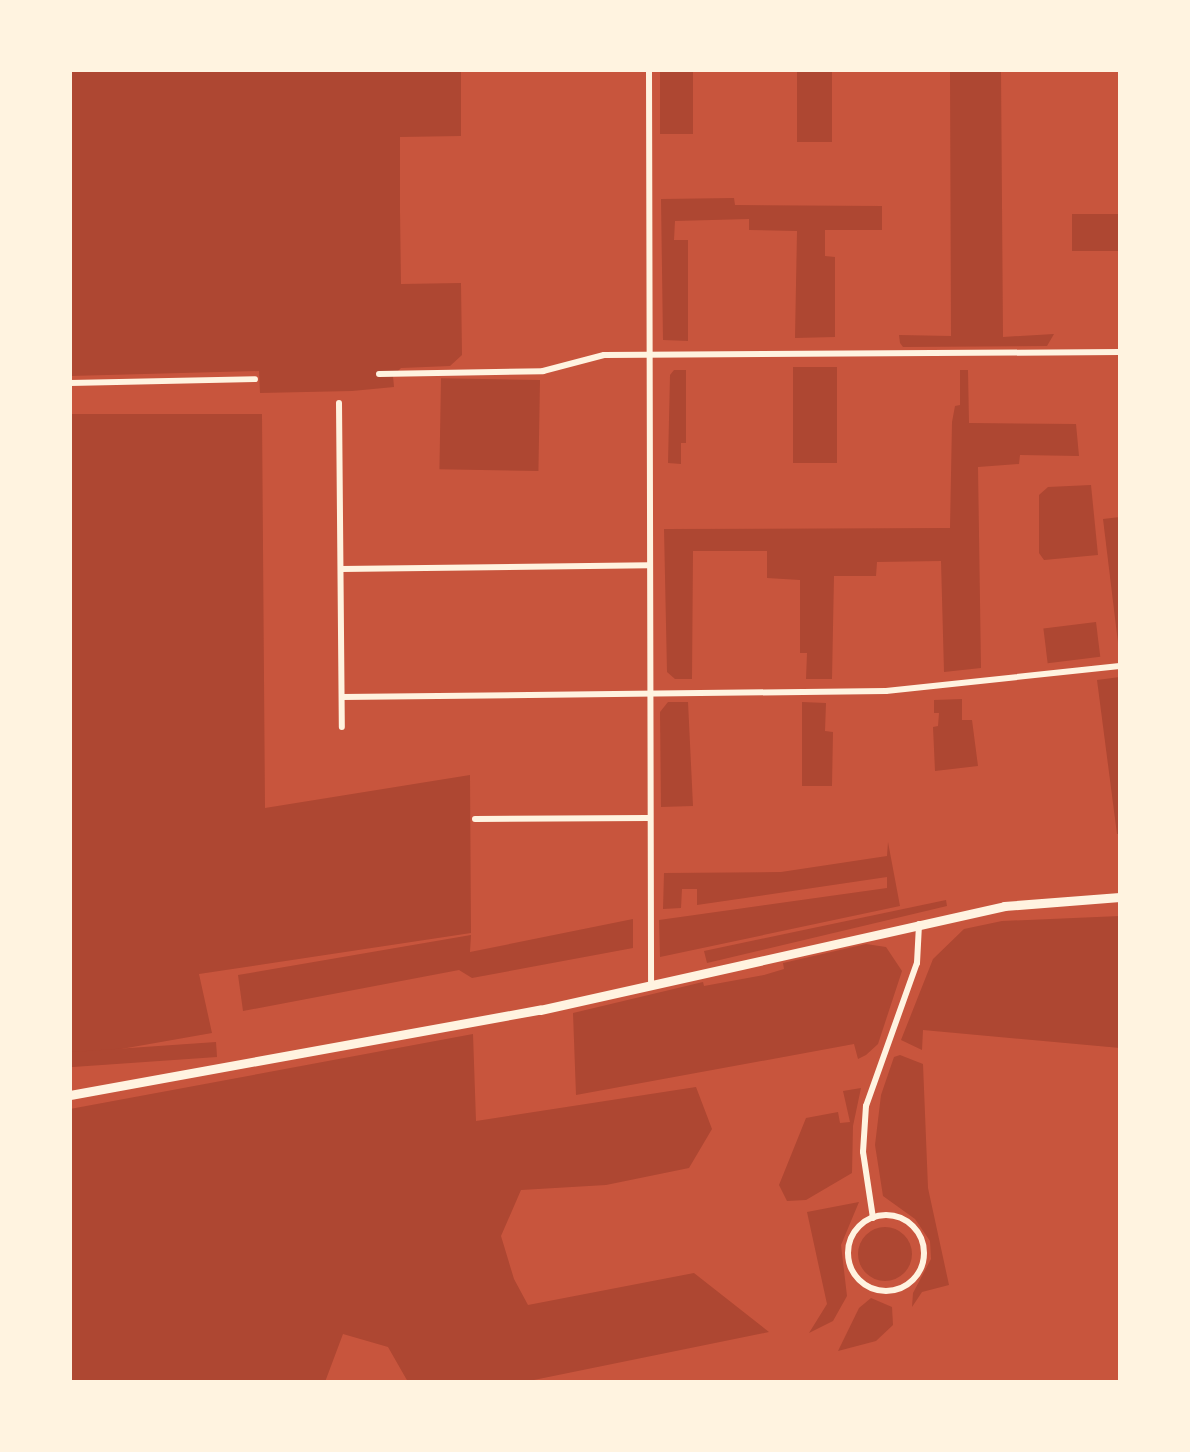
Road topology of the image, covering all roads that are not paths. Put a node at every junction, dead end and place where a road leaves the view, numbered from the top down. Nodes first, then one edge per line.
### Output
1 (649, 70) edge
2 (1120, 352) edge
3 (650, 355) junction
4 (379, 374) dead end
5 (255, 379) dead end
6 (70, 383) edge
7 (340, 402) dead end
8 (649, 565) junction
9 (341, 569) junction
10 (1120, 666) edge
11 (649, 692) junction
12 (342, 696) junction
13 (342, 726) dead end
14 (648, 818) junction
15 (475, 819) dead end
16 (1120, 898) edge
17 (918, 923) junction
18 (651, 985) junction
19 (70, 1096) edge
20 (873, 1218) junction

1 - 3 street
2 - 3 street
3 - 4 street
3 - 8 street
5 - 6 street
7 - 9 street
8 - 9 street
8 - 11 street
9 - 12 street
10 - 11 street
11 - 12 street
11 - 14 street
12 - 13 street
14 - 15 street
14 - 18 street
16 - 17 main road
17 - 18 main road
17 - 20 street
18 - 19 main road
20 - 20 street

